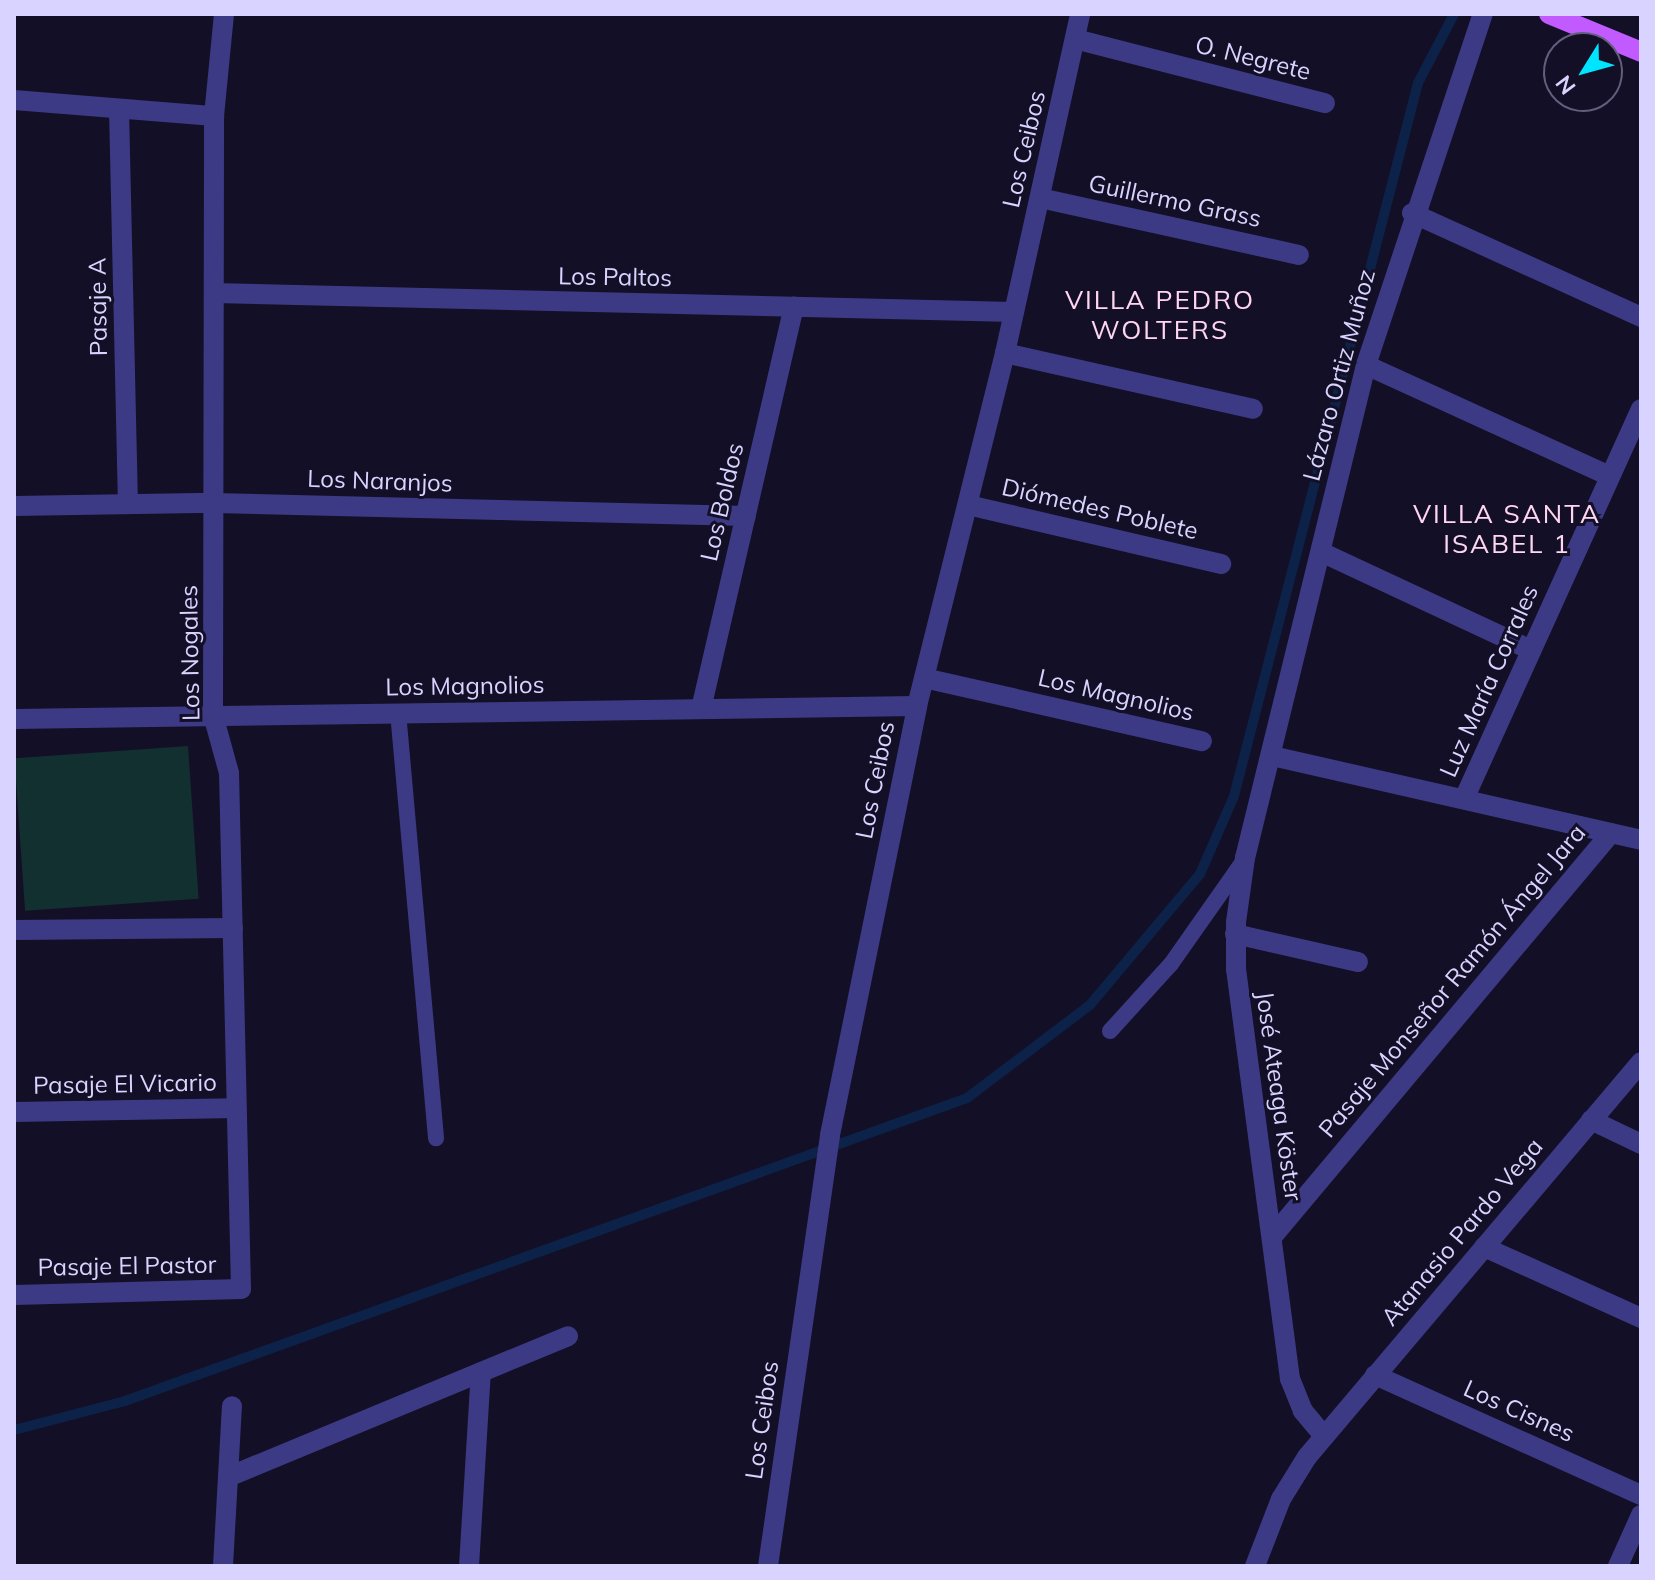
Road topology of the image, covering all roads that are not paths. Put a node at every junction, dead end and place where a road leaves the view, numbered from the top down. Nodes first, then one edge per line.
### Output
1 (224, 14) edge
2 (1080, 14) edge
3 (1483, 14) edge
4 (1549, 14) edge
5 (1075, 39) junction
6 (1641, 52) edge
7 (14, 100) edge
8 (1325, 103) dead end
9 (119, 109) junction
10 (214, 116) junction
11 (1040, 198) junction
12 (1412, 213) junction
13 (1299, 255) dead end
14 (214, 293) junction
15 (794, 307) junction
16 (1014, 312) junction
17 (1641, 317) edge
18 (1005, 353) junction
19 (1366, 365) junction
20 (1253, 409) dead end
21 (1641, 409) edge
22 (1610, 476) junction
23 (214, 503) junction
24 (128, 504) junction
25 (968, 505) junction
26 (14, 506) edge
27 (746, 516) junction
28 (1321, 552) junction
29 (1221, 564) dead end
30 (1531, 650) junction
31 (924, 678) junction
32 (917, 706) junction
33 (701, 709) junction
34 (398, 712) junction
35 (213, 715) junction
36 (14, 719) edge
37 (1202, 741) dead end
38 (1272, 756) junction
39 (1464, 799) junction
40 (1611, 833) junction
41 (1641, 840) edge
42 (1245, 858) junction
43 (233, 928) junction
44 (14, 930) edge
45 (1235, 934) junction
46 (1358, 962) dead end
47 (1110, 1031) dead end
48 (1641, 1062) edge
49 (236, 1108) junction
50 (14, 1112) edge
51 (1591, 1120) junction
52 (436, 1138) dead end
53 (1641, 1144) edge
54 (1272, 1237) junction
55 (1484, 1247) junction
56 (241, 1289) joint
57 (14, 1295) edge
58 (1641, 1318) edge
59 (568, 1336) dead end
60 (481, 1372) junction
61 (1375, 1375) junction
62 (232, 1406) dead end
63 (1324, 1436) junction
64 (228, 1477) junction
65 (1641, 1495) edge
66 (1641, 1515) edge
67 (223, 1566) edge
68 (469, 1566) edge
69 (768, 1566) edge
70 (1255, 1566) edge
71 (1618, 1566) edge

1 - 10 street, Los Nogales
2 - 5 street, Los Ceibos
3 - 12 street, Lázaro Ortiz Muñoz
4 - 6 main road
5 - 8 street, O. Negrete
5 - 11 street, Los Ceibos
7 - 9 street
9 - 10 street
9 - 24 street, Pasaje A
10 - 14 street, Los Nogales
11 - 13 street, Guillermo Grass
11 - 16 street, Los Ceibos
12 - 17 street
12 - 19 street, Lázaro Ortiz Muñoz
14 - 15 street, Los Paltos
14 - 23 street, Los Nogales
15 - 16 street, Los Paltos
15 - 27 street, Los Boldos
16 - 18 street, Los Ceibos
18 - 20 street
18 - 25 street, Los Ceibos
19 - 22 street
19 - 28 street, Lázaro Ortiz Muñoz
21 - 22 street, Luz María Corrales
22 - 30 street, Luz María Corrales
23 - 24 street, Los Naranjos
23 - 27 street, Los Naranjos
23 - 35 street, Los Nogales
24 - 26 street, Los Naranjos
25 - 29 street, Diómedes Poblete
25 - 31 street, Los Ceibos
27 - 33 street, Los Boldos
28 - 30 street
28 - 38 street, Lázaro Ortiz Muñoz
30 - 39 street, Luz María Corrales
31 - 32 street, Los Ceibos
31 - 37 street, Los Magnolios
32 - 33 street, Los Magnolios
32 - 69 street, Los Ceibos
33 - 34 street, Los Magnolios
34 - 35 street, Los Magnolios
34 - 52 lane
35 - 36 street, Los Magnolios
35 - 43 street, Los Nogales
38 - 39 street
38 - 42 street, José Ateaga Köster
39 - 40 street
40 - 41 street
40 - 54 street, Pasaje Monseñor Ramón Ángel Jara
42 - 45 street, José Ateaga Köster
42 - 47 lane
43 - 44 street
43 - 49 street, Los Nogales
45 - 46 street
45 - 54 street, José Ateaga Köster
48 - 51 street, Atanasio Pardo Vega
49 - 50 street, Pasaje El Vicario
49 - 56 street, Los Nogales
51 - 53 street
51 - 55 street, Atanasio Pardo Vega
54 - 63 street, José Ateaga Köster
55 - 58 street
55 - 61 street, Atanasio Pardo Vega
56 - 57 street, Pasaje El Pastor
59 - 60 street
60 - 64 street
60 - 68 street
61 - 63 street, Atanasio Pardo Vega
61 - 65 street, Los Cisnes
62 - 64 street
63 - 70 street, Atanasio Pardo Vega
64 - 67 street
66 - 71 street

